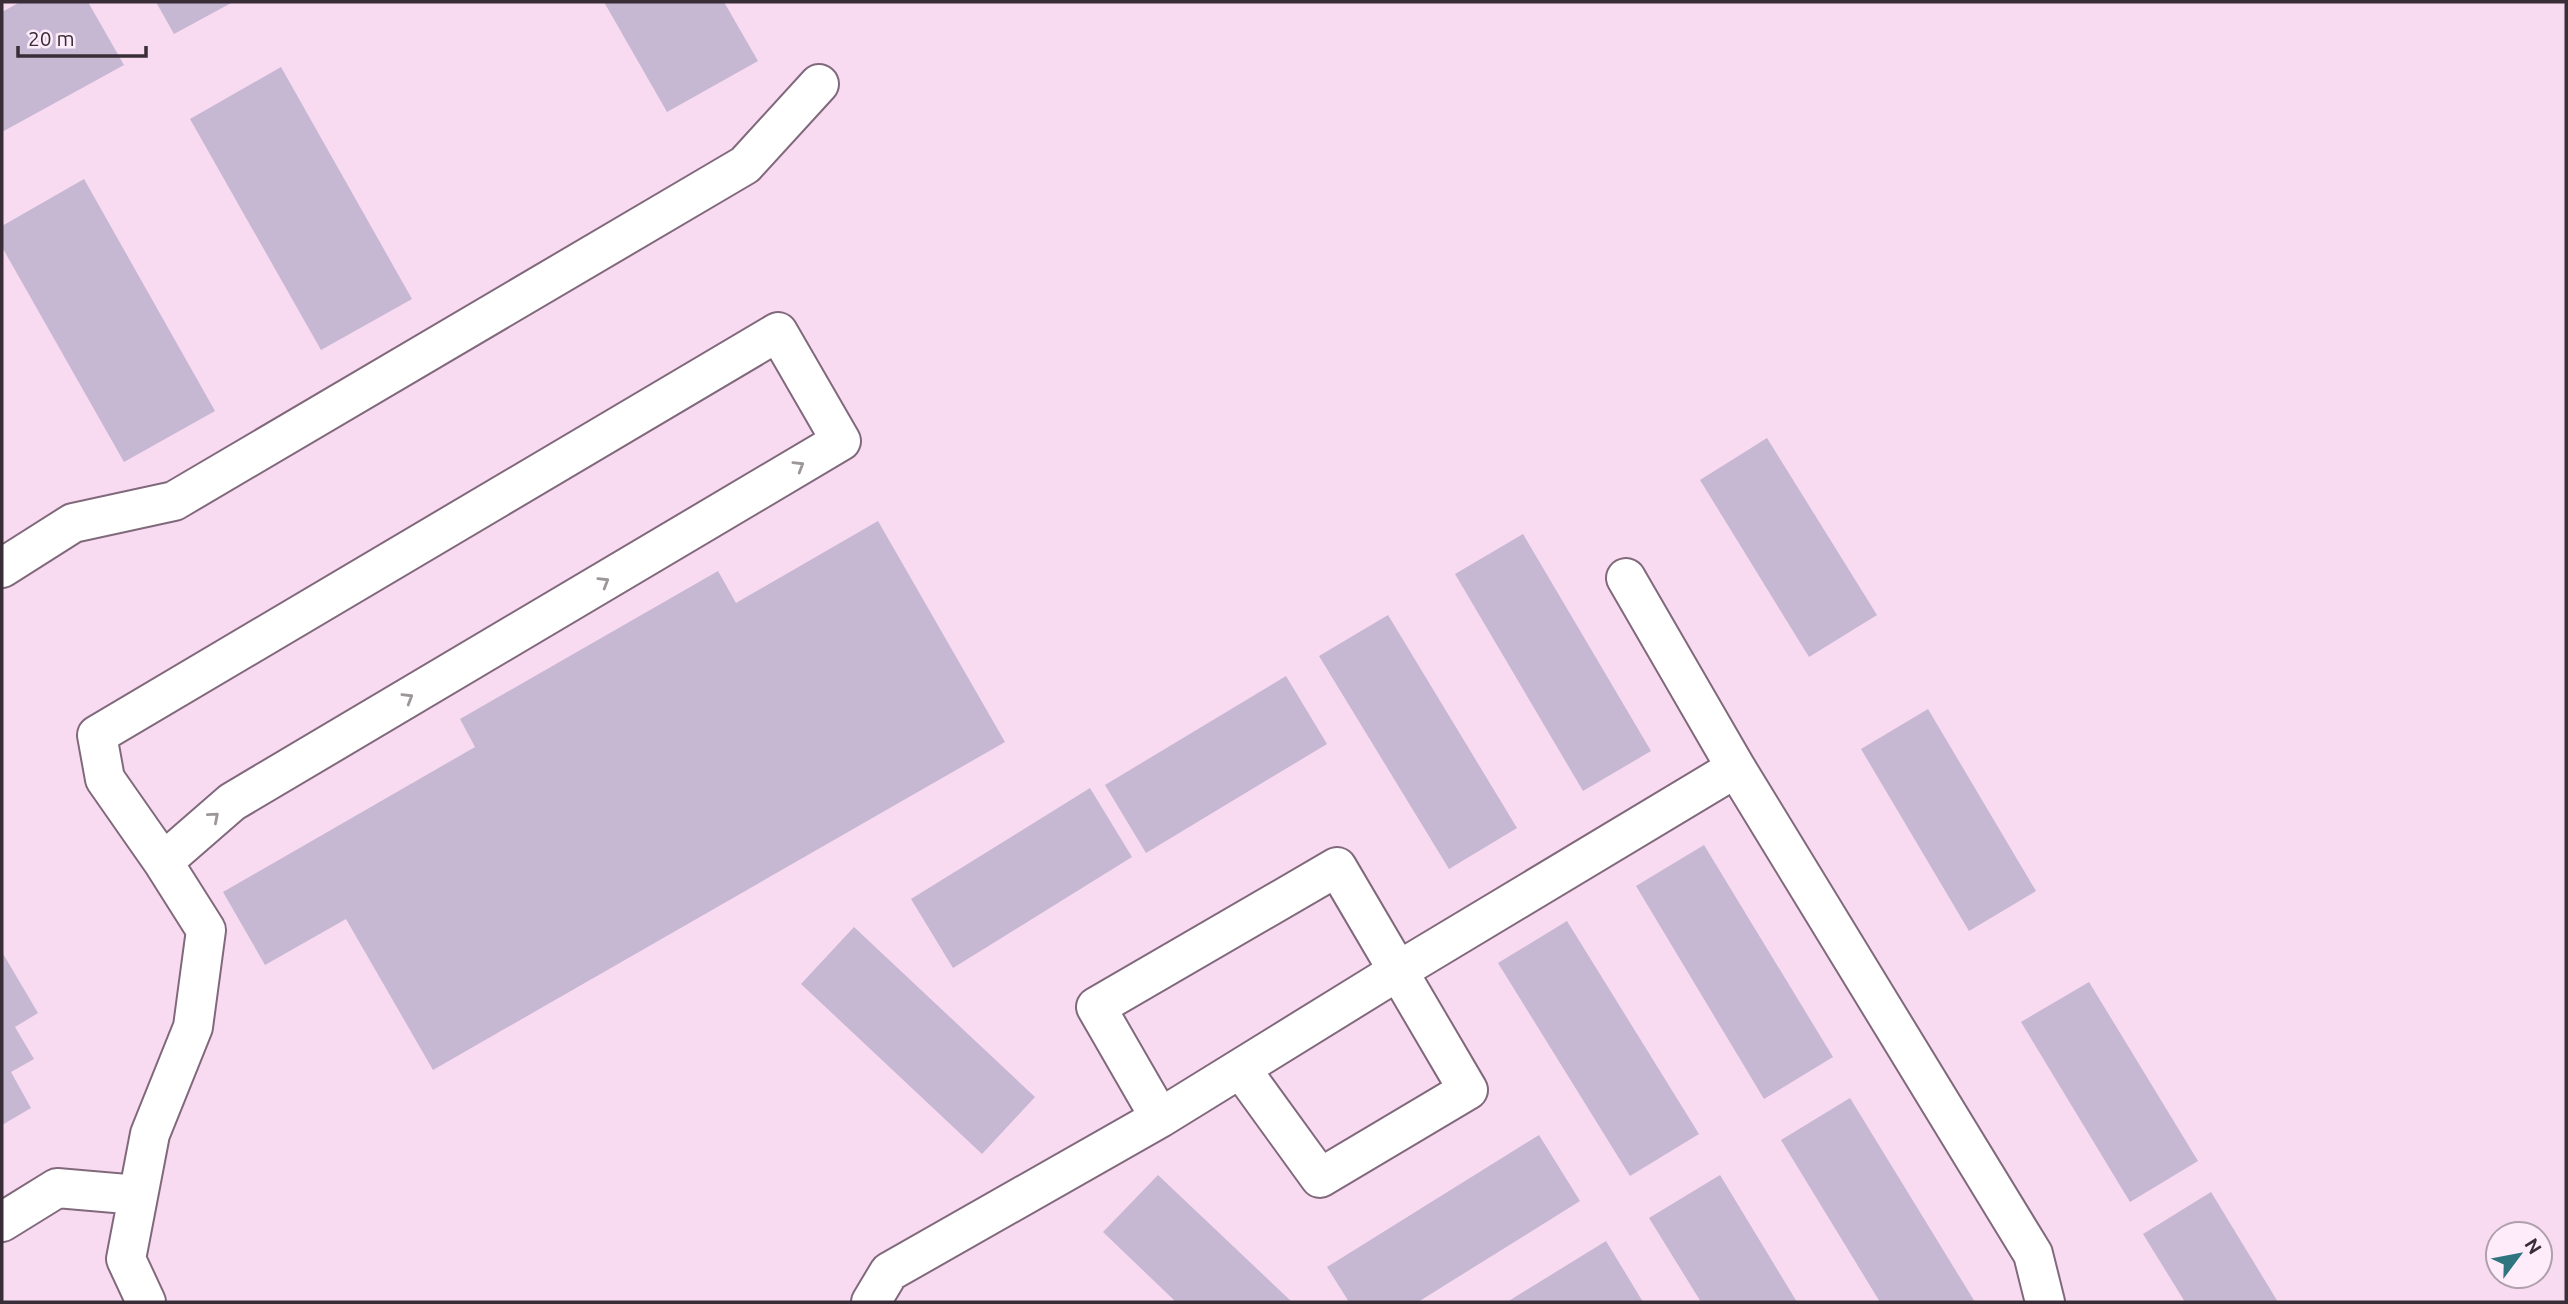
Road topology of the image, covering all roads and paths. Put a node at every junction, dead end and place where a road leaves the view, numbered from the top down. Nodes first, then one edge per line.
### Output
1 (818, 84) dead end
2 (2, 568) edge
3 (1626, 578) dead end
4 (1736, 768) junction
5 (163, 862) junction
6 (1398, 971) junction
7 (1241, 1069) junction
8 (1160, 1118) junction
9 (138, 1195) junction
10 (2, 1222) edge
11 (146, 1302) edge
12 (871, 1302) edge
13 (2045, 1302) edge

1 - 2 lane
3 - 4 lane
4 - 6 lane
4 - 13 lane
5 -> 5 lane
5 - 9 lane
6 - 7 lane
6 - 7 lane
6 - 8 lane
7 - 8 lane
8 - 12 lane
9 - 10 lane
9 - 11 lane

